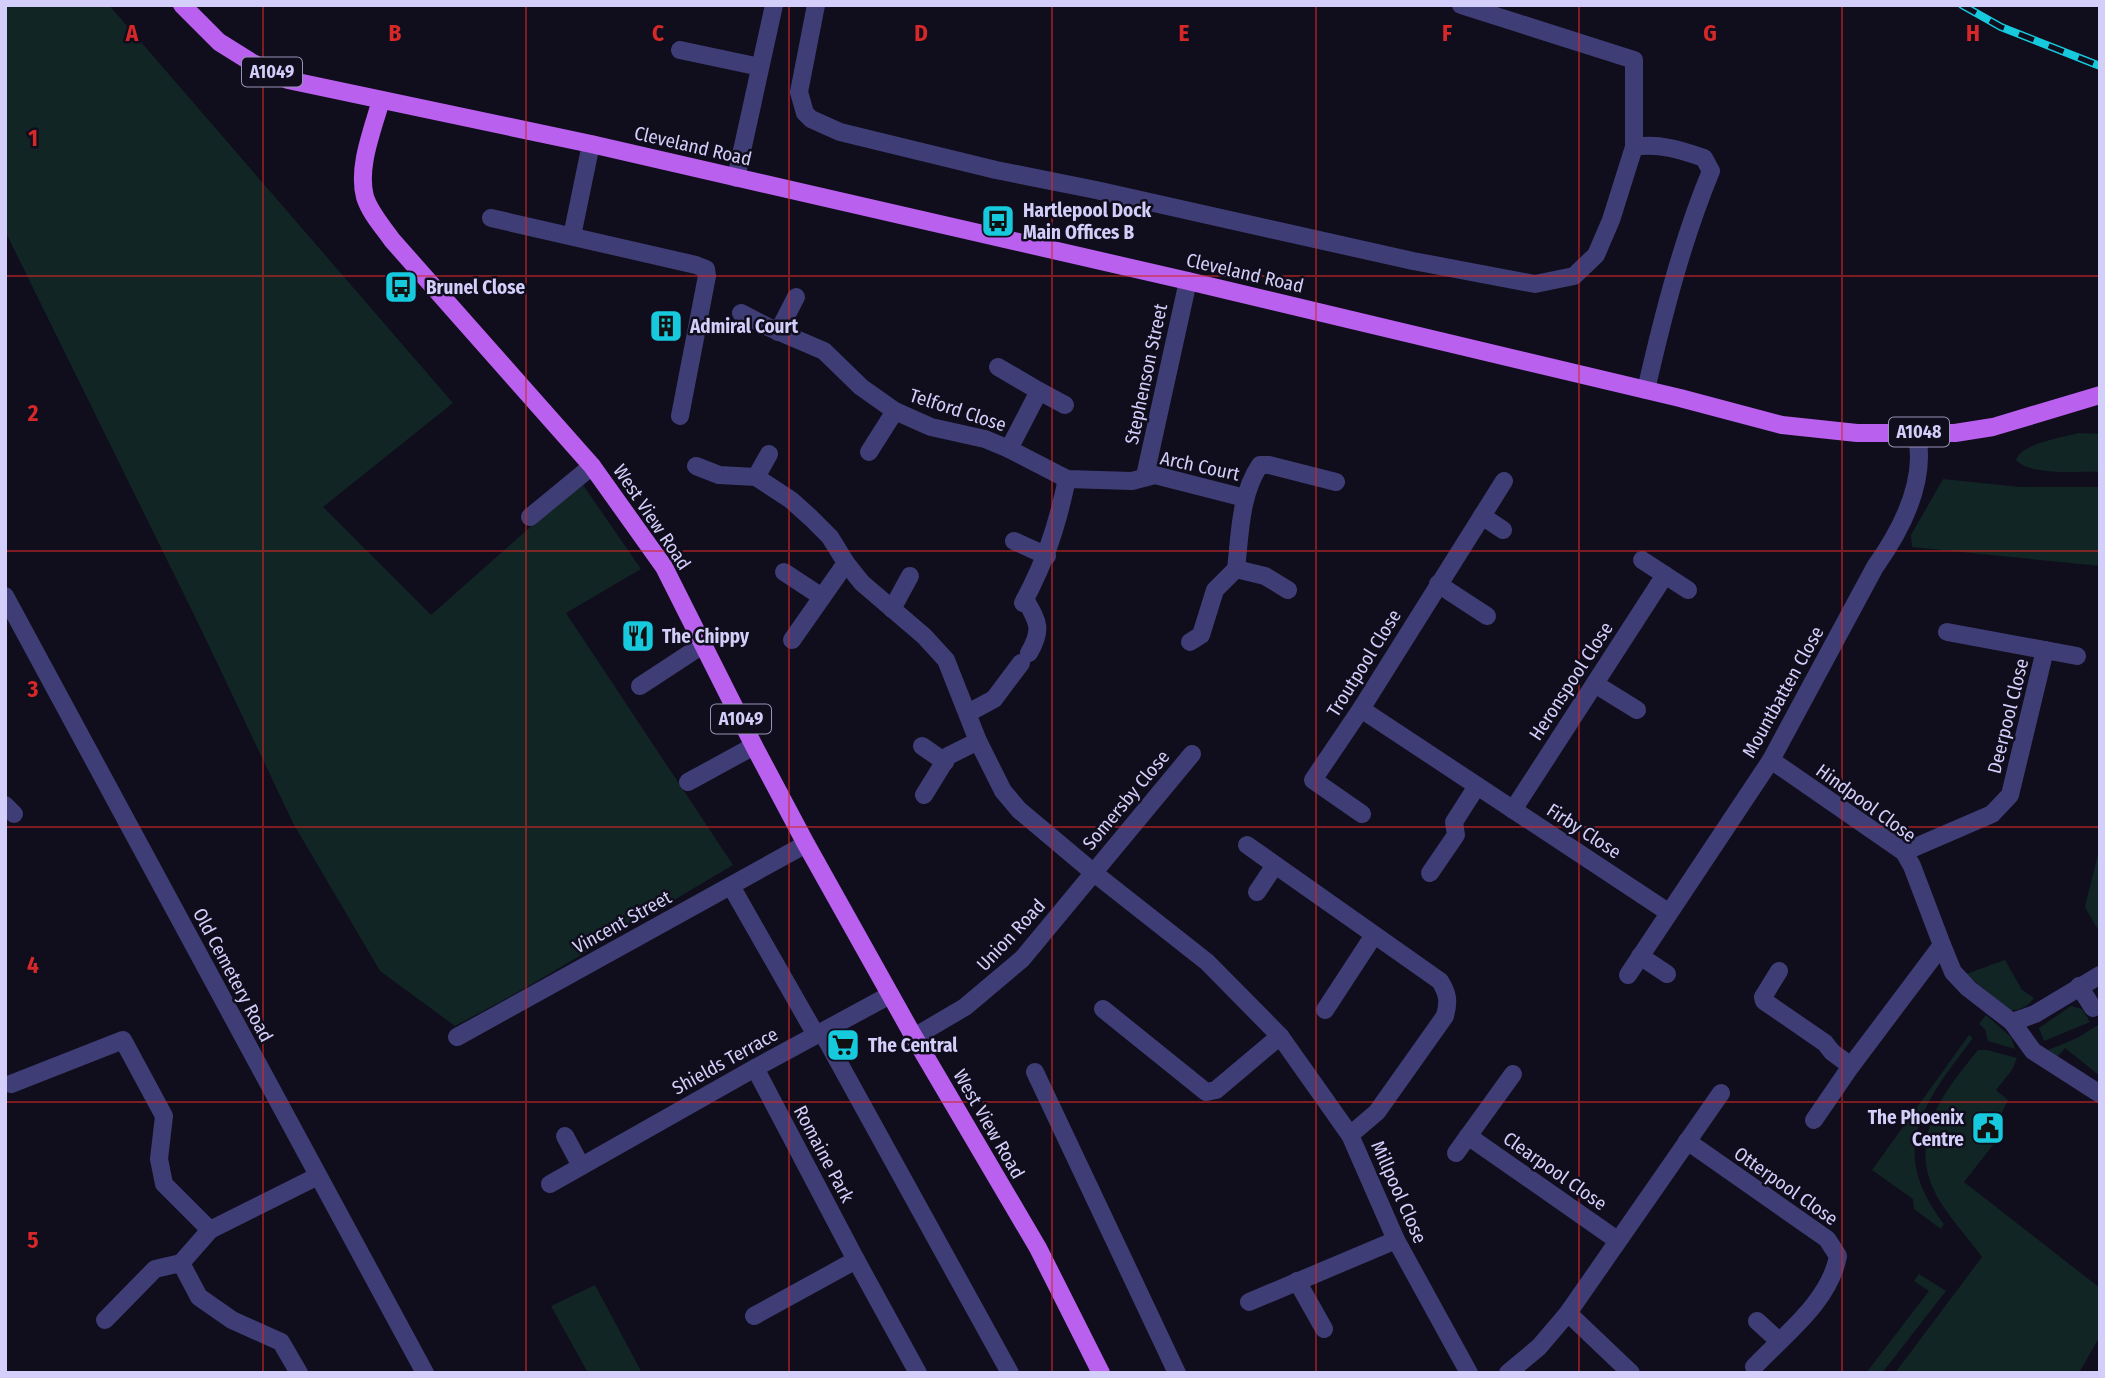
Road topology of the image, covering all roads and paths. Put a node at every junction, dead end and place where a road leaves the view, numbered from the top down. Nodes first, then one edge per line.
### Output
1 (182, 5) edge
2 (774, 5) edge
3 (816, 5) edge
4 (1461, 5) edge
5 (680, 50) dead end
6 (760, 67) junction
7 (382, 100) junction
8 (591, 145) junction
9 (1634, 147) junction
10 (736, 178) junction
11 (491, 218) dead end
12 (572, 236) junction
13 (1188, 281) junction
14 (796, 297) dead end
15 (741, 313) dead end
16 (778, 332) junction
17 (998, 367) dead end
18 (1646, 390) junction
19 (1040, 391) junction
20 (2100, 395) edge
21 (1065, 405) dead end
22 (895, 411) junction
23 (680, 416) dead end
24 (1916, 432) junction
25 (1009, 449) junction
26 (869, 452) dead end
27 (769, 454) dead end
28 (592, 466) junction
29 (696, 466) dead end
30 (1145, 476) junction
31 (756, 477) junction
32 (1068, 479) junction
33 (1504, 481) dead end
34 (1336, 482) dead end
35 (1245, 498) junction
36 (1482, 516) junction
37 (530, 517) dead end
38 (1503, 530) dead end
39 (1014, 541) dead end
40 (1047, 555) junction
41 (1642, 560) dead end
42 (846, 563) junction
43 (1236, 569) junction
44 (784, 572) dead end
45 (1665, 575) junction
46 (910, 576) dead end
47 (1438, 584) junction
48 (1288, 590) dead end
49 (1688, 590) dead end
50 (5, 596) edge
51 (822, 597) junction
52 (892, 609) junction
53 (1487, 616) dead end
54 (1947, 632) dead end
55 (792, 640) dead end
56 (1190, 642) dead end
57 (704, 644) junction
58 (2045, 650) junction
59 (2077, 656) dead end
60 (1595, 684) junction
61 (640, 686) dead end
62 (1361, 709) junction
63 (1637, 710) dead end
64 (968, 713) junction
65 (978, 741) junction
66 (754, 746) junction
67 (922, 746) dead end
68 (1192, 754) dead end
69 (1771, 761) junction
70 (945, 762) junction
71 (688, 782) dead end
72 (1477, 786) junction
73 (923, 795) dead end
74 (1513, 810) junction
75 (1362, 814) dead end
76 (806, 844) junction
77 (1247, 845) dead end
78 (1904, 852) junction
79 (1275, 865) junction
80 (1094, 873) junction
81 (1430, 873) dead end
82 (731, 886) junction
83 (1257, 892) dead end
84 (1668, 912) junction
85 (1374, 934) junction
86 (1942, 945) junction
87 (1640, 956) junction
88 (1779, 971) dead end
89 (1667, 974) dead end
90 (1628, 975) dead end
91 (2100, 975) edge
92 (2079, 986) junction
93 (890, 995) junction
94 (2093, 1008) dead end
95 (1103, 1009) dead end
96 (1325, 1010) dead end
97 (2012, 1022) junction
98 (819, 1033) junction
99 (1280, 1036) junction
100 (457, 1037) dead end
101 (914, 1037) junction
102 (1851, 1066) junction
103 (755, 1068) junction
104 (1035, 1072) dead end
105 (1513, 1074) dead end
106 (11, 1084) dead end
107 (1721, 1093) dead end
108 (2100, 1094) edge
109 (1814, 1120) dead end
110 (1350, 1135) junction
111 (565, 1136) dead end
112 (1468, 1136) junction
113 (1686, 1141) junction
114 (1456, 1153) dead end
115 (581, 1167) junction
116 (318, 1176) junction
117 (550, 1184) dead end
118 (210, 1230) junction
119 (1396, 1240) junction
120 (1617, 1240) junction
121 (856, 1260) junction
122 (181, 1263) junction
123 (1297, 1282) junction
124 (1249, 1302) dead end
125 (1568, 1313) junction
126 (754, 1316) dead end
127 (106, 1320) dead end
128 (1757, 1321) dead end
129 (1324, 1329) dead end
130 (1779, 1341) junction
131 (1754, 1367) dead end
132 (1098, 1372) edge
133 (299, 1373) edge
134 (425, 1373) edge
135 (918, 1373) edge
136 (1010, 1373) edge
137 (1177, 1373) edge
138 (1469, 1373) edge
139 (1508, 1373) edge
140 (1631, 1373) edge

1 - 7 main road, A1049
2 - 6 street
3 - 9 street
4 - 9 street
5 - 6 street
6 - 10 street
7 - 8 main road, Cleveland Road / A1048
7 - 28 main road, West View Road / A1049
8 - 10 main road, Cleveland Road / A1048
8 - 12 street
9 - 18 street
10 - 13 main road, Cleveland Road / A1048
11 - 12 street
12 - 23 street
13 - 18 main road, Cleveland Road / A1048
13 - 30 street, Stephenson Street
14 - 16 street
15 - 16 street, Telford Close
16 - 22 street, Telford Close
17 - 19 street
18 - 24 main road, Cleveland Road / A1048
19 - 21 street
19 - 25 street, Telford Close
20 - 24 main road, Cleveland Road / A1048
22 - 25 street, Telford Close
22 - 26 street, Telford Close
24 - 69 street, Mountbatten Close
25 - 32 street, Telford Close
27 - 31 street
28 - 37 street
28 - 57 main road, West View Road / A1049
29 - 31 street
30 - 32 street, Telford Close
30 - 35 street, Arch Court
31 - 42 street
32 - 40 street
33 - 36 street, Troutpool Close
34 - 35 street, Arch Court
35 - 43 street, Arch Court
36 - 38 street
36 - 47 street, Troutpool Close
39 - 40 street
40 - 64 street
41 - 45 street
42 - 51 street
42 - 52 street
43 - 48 street
43 - 56 street
44 - 51 street
45 - 49 street
45 - 60 street, Heronspool Close
46 - 52 street
47 - 53 street
47 - 62 street, Troutpool Close
50 - 116 street, Old Cemetery Road
51 - 55 street
52 - 64 street
54 - 58 street, Deerpool Close
57 - 61 street
57 - 66 main road, West View Road / A1049
58 - 59 street, Deerpool Close
58 - 78 street, Deerpool Close
60 - 63 street
60 - 74 street, Heronspool Close
62 - 72 street, Firby Close
62 - 75 street, Troutpool Close
64 - 65 street
65 - 70 street
65 - 80 street
66 - 71 street
66 - 76 main road, West View Road / A1049
67 - 70 street
68 - 80 street, Somersby Close
69 - 78 street, Hindpool Close
69 - 84 street, Mountbatten Close
70 - 73 street
72 - 74 street, Firby Close
72 - 81 street
74 - 84 street, Firby Close
76 - 82 street, Vincent Street
76 - 93 main road, West View Road / A1049
77 - 79 street
78 - 86 street, Hindpool Close
79 - 83 street
79 - 85 street
80 - 99 street, Millpool Close
80 - 101 street, Union Road
82 - 98 street
82 - 100 street, Vincent Street
84 - 87 street, Mountbatten Close
85 - 96 street
85 - 110 street
86 - 97 street, Hindpool Close
86 - 102 street
87 - 89 street
87 - 90 street, Mountbatten Close
88 - 102 street
91 - 92 street
92 - 94 street
92 - 97 street
93 - 98 street, Shields Terrace
93 - 101 main road, West View Road / A1049
95 - 99 street
97 - 108 street, Hindpool Close
98 - 103 street, Shields Terrace
98 - 136 street
99 - 110 street, Millpool Close
101 - 132 main road, West View Road / A1049
102 - 109 street
103 - 115 street, Shields Terrace
103 - 121 street, Romaine Park
104 - 137 street
105 - 112 street
106 - 118 street
107 - 113 street
110 - 119 street, Millpool Close
111 - 115 street
112 - 114 street
112 - 120 street, Clearpool Close
113 - 120 street
113 - 130 street, Otterpool Close
115 - 117 street, Shields Terrace
116 - 118 street
116 - 134 street, Old Cemetery Road
118 - 122 street
119 - 123 street
119 - 138 street, Millpool Close
120 - 125 street
121 - 126 street
121 - 135 street, Romaine Park
122 - 127 street
122 - 133 street
123 - 124 street
123 - 129 street
125 - 139 street
125 - 140 street
128 - 130 street
130 - 131 street, Otterpool Close

